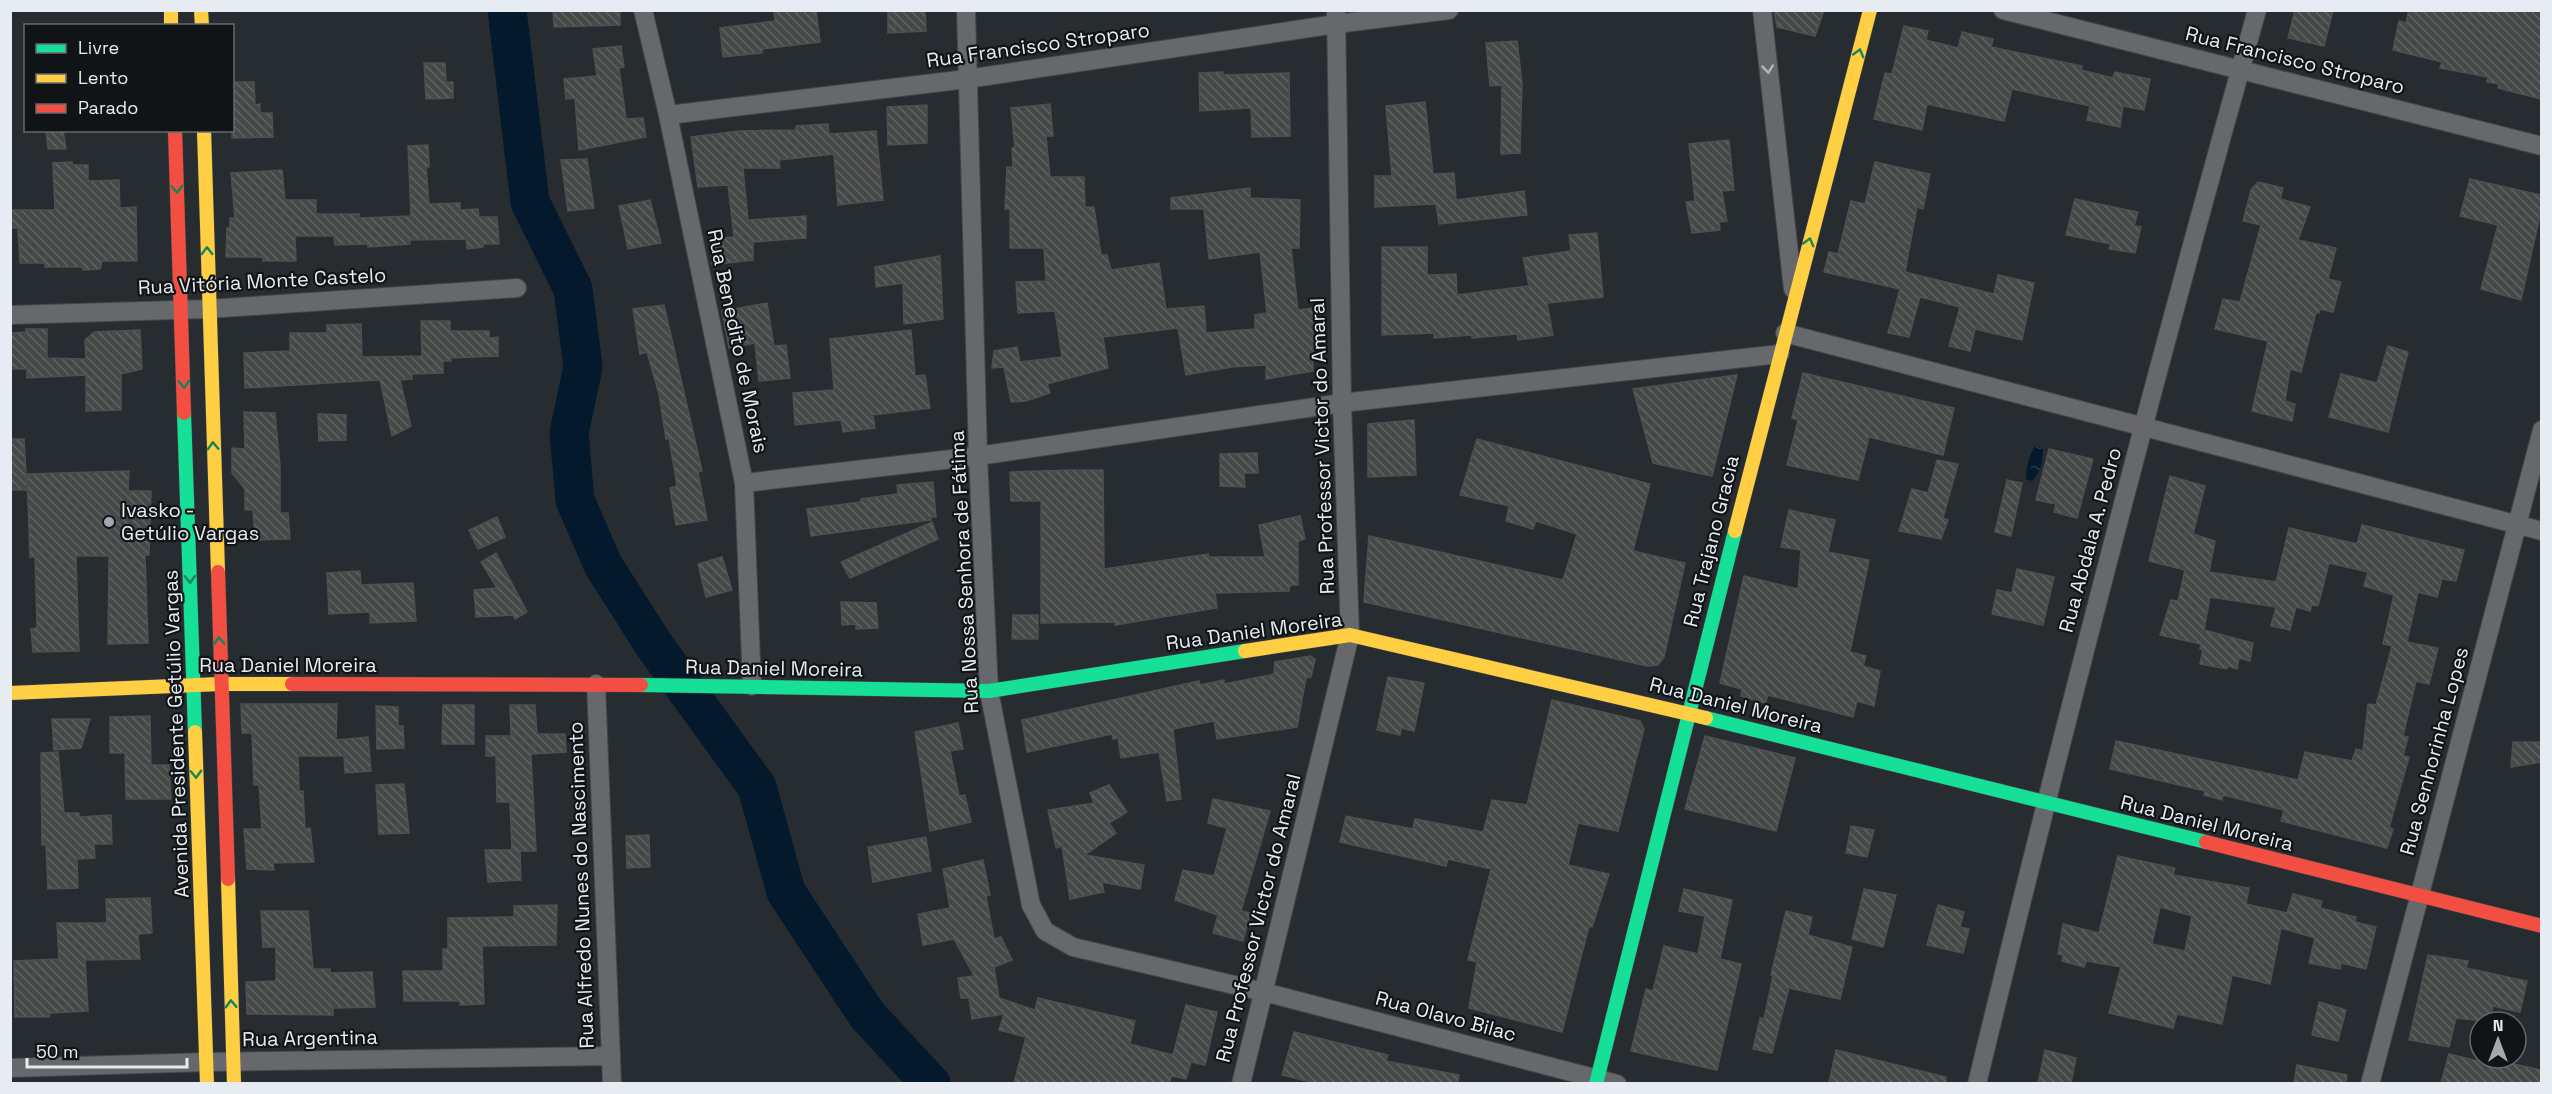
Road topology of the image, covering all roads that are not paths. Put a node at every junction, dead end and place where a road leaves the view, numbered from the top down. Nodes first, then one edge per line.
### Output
1 (643, 10) edge
2 (966, 10) edge
3 (1449, 10) edge
4 (1762, 10) edge
5 (1870, 10) edge
6 (2003, 10) edge
7 (2257, 10) edge
8 (1336, 17) edge
9 (2241, 68) junction
10 (967, 79) junction
11 (668, 115) junction
12 (175, 132) edge
13 (204, 132) edge
14 (2541, 146) edge
15 (517, 288) dead end
16 (1794, 298) junction
17 (208, 309) junction
18 (182, 310) junction
19 (10, 315) edge
20 (1785, 333) junction
21 (1780, 354) junction
22 (1342, 403) junction
23 (2143, 427) junction
24 (2541, 429) edge
25 (978, 456) junction
26 (744, 483) junction
27 (2517, 524) junction
28 (2541, 531) edge
29 (1350, 635) junction
30 (220, 684) junction
31 (596, 684) junction
32 (193, 685) junction
33 (752, 686) junction
34 (989, 691) junction
35 (10, 693) edge
36 (1688, 713) junction
37 (2045, 802) junction
38 (2419, 896) junction
39 (2541, 926) edge
40 (1264, 992) junction
41 (611, 1056) junction
42 (207, 1062) junction
43 (233, 1062) junction
44 (10, 1068) edge
45 (1597, 1081) edge
46 (207, 1083) edge
47 (234, 1083) edge
48 (612, 1083) edge
49 (1241, 1083) edge
50 (1617, 1083) edge
51 (1977, 1083) edge
52 (2370, 1083) edge

1 - 11 street, Rua Benedito de Morais
2 - 10 street, Rua Nossa Senhora de Fátima
3 - 8 street, Rua Francisco Stroparo
4 -> 16 street
16 -> 5 main road, Rua Trajano Gracia
6 - 9 street, Rua Francisco Stroparo
7 - 9 street, Rua Abdala A. Pedro
8 - 10 street, Rua Francisco Stroparo
8 - 22 street, Rua Professor Victor do Amaral
9 - 14 street, Rua Francisco Stroparo
9 - 23 street, Rua Abdala A. Pedro
10 - 11 street, Rua Francisco Stroparo
10 - 25 street, Rua Nossa Senhora de Fátima
11 - 26 street, Rua Benedito de Morais
12 -> 18 main road, Avenida Presidente Getúlio Vargas
17 -> 13 main road
15 - 17 street, Rua Vitória Monte Castelo
16 - 20 main road, Rua Trajano Gracia
17 - 18 street, Rua Vitória Monte Castelo
30 -> 17 main road
18 - 19 street, Rua Vitória Monte Castelo
18 -> 32 main road, Avenida Presidente Getúlio Vargas
20 - 21 main road, Rua Trajano Gracia
20 - 23 street
21 - 22 street
21 - 36 main road, Rua Trajano Gracia
22 - 25 street
22 - 29 street, Rua Professor Victor do Amaral
23 - 27 street
23 - 37 street, Rua Abdala A. Pedro
24 - 27 street, Rua Senhorinha Lopes
25 - 26 street
25 - 34 street, Rua Nossa Senhora de Fátima
26 - 33 street, Rua Benedito de Morais
27 - 28 street
27 - 38 street, Rua Senhorinha Lopes
29 - 34 main road, Rua Daniel Moreira
29 - 36 main road, Rua Daniel Moreira
29 - 40 street, Rua Professor Victor do Amaral
30 - 31 main road, Rua Daniel Moreira
30 - 32 main road, Rua Daniel Moreira
43 -> 30 main road
31 - 33 main road, Rua Daniel Moreira
31 - 41 street, Rua Alfredo Nunes do Nascimento
32 - 35 main road, Rua Daniel Moreira
32 -> 42 main road, Avenida Presidente Getúlio Vargas
33 - 34 main road, Rua Daniel Moreira
34 - 40 street, Rua Nossa Senhora de Fátima
36 - 37 main road, Rua Daniel Moreira
36 - 45 main road, Rua Trajano Gracia
37 - 38 main road, Rua Daniel Moreira
37 - 51 street, Rua Abdala A. Pedro
38 - 39 main road, Rua Daniel Moreira
38 - 52 street, Rua Senhorinha Lopes
40 - 45 street, Rua Olavo Bilac
40 - 49 street, Rua Professor Victor do Amaral
41 - 43 street, Rua Argentina
41 - 48 street, Rua Alfredo Nunes do Nascimento
42 - 43 street, Rua Argentina
42 - 44 street, Rua Argentina
42 - 46 main road, Avenida Presidente Getúlio Vargas
43 - 47 main road
45 - 50 street, Rua Olavo Bilac

